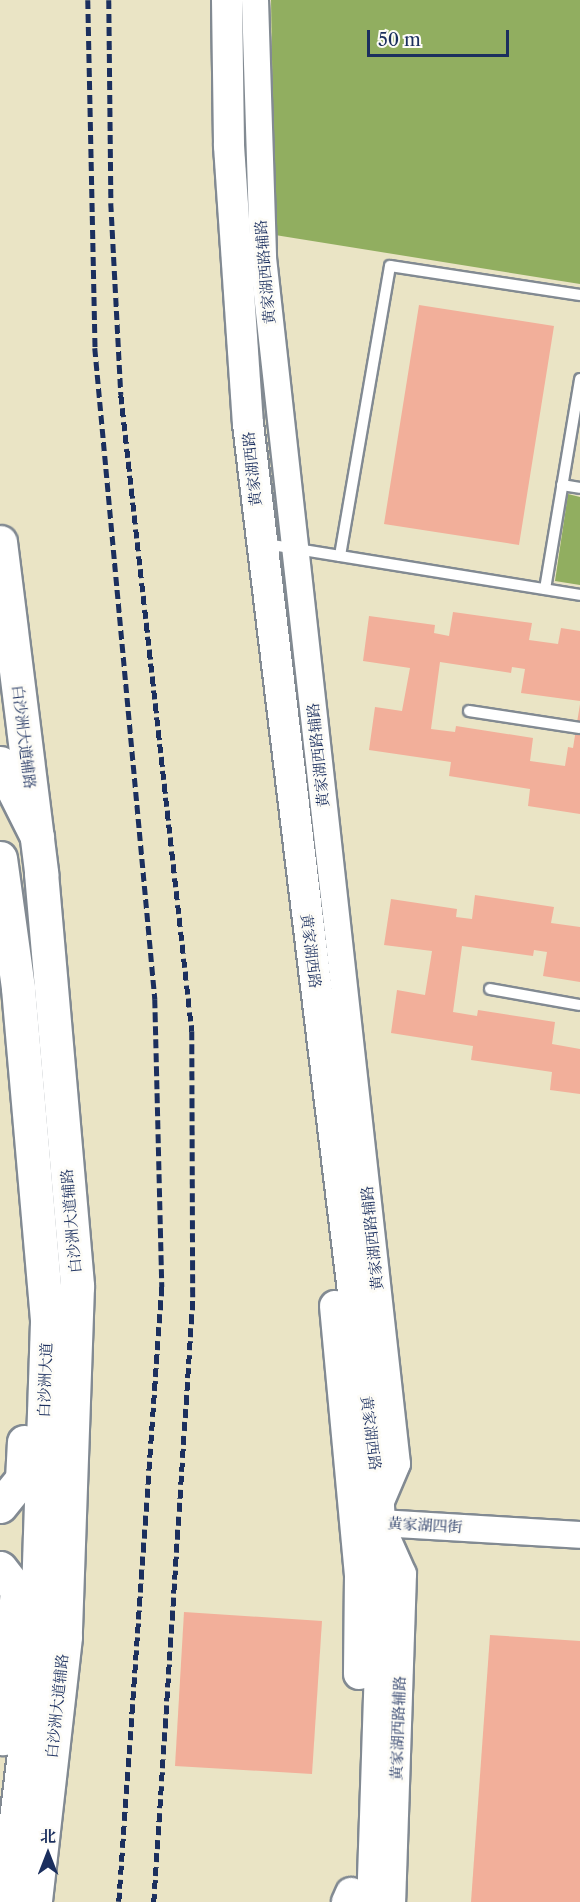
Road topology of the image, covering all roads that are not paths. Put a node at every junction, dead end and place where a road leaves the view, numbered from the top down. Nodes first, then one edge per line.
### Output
1 (214, 0) edge
2 (228, 0) edge
3 (255, 0) edge
4 (580, 295) edge
5 (580, 380) edge
6 (562, 485) junction
7 (580, 488) edge
8 (0, 542) edge
9 (260, 543) junction
10 (294, 548) junction
11 (340, 556) junction
12 (545, 589) junction
13 (580, 595) edge
14 (469, 711) dead end
15 (580, 728) edge
16 (0, 763) edge
17 (37, 837) junction
18 (0, 858) edge
19 (490, 989) dead end
20 (580, 1005) edge
21 (36, 1229) junction
22 (0, 1506) edge
23 (371, 1514) junction
24 (580, 1517) edge
25 (580, 1535) edge
26 (0, 1568) edge
27 (29, 1714) junction
28 (49, 1774) junction
29 (15, 1834) junction
30 (355, 1900) edge
31 (6, 1902) edge
32 (35, 1902) edge
33 (392, 1902) edge

1 - 23 main road, 黄家湖西路
2 - 9 main road, 黄家湖西路
3 - 10 street, 黄家湖西路辅路
4 - 11 lane
5 - 6 lane
6 - 7 lane
6 - 12 lane
8 - 17 main road, 白沙洲大道辅路
9 - 10 lane
9 - 23 main road, 黄家湖西路
10 - 11 lane
10 - 23 street, 黄家湖西路辅路
11 - 12 lane
12 - 13 lane
14 - 15 lane
16 - 17 main road
17 - 28 main road, 白沙洲大道辅路
18 - 21 main road, 白沙洲大道
19 - 20 lane
21 - 22 main road
21 - 27 main road, 白沙洲大道
23 - 24 street, 黄家湖四街
23 - 25 street, 黄家湖四街
23 - 30 main road, 黄家湖西路
23 - 33 street, 黄家湖西路辅路
26 - 29 main road
27 - 28 main road
27 - 29 main road, 白沙洲大道
28 - 32 main road, 白沙洲大道辅路
29 - 31 main road, 白沙洲大道

